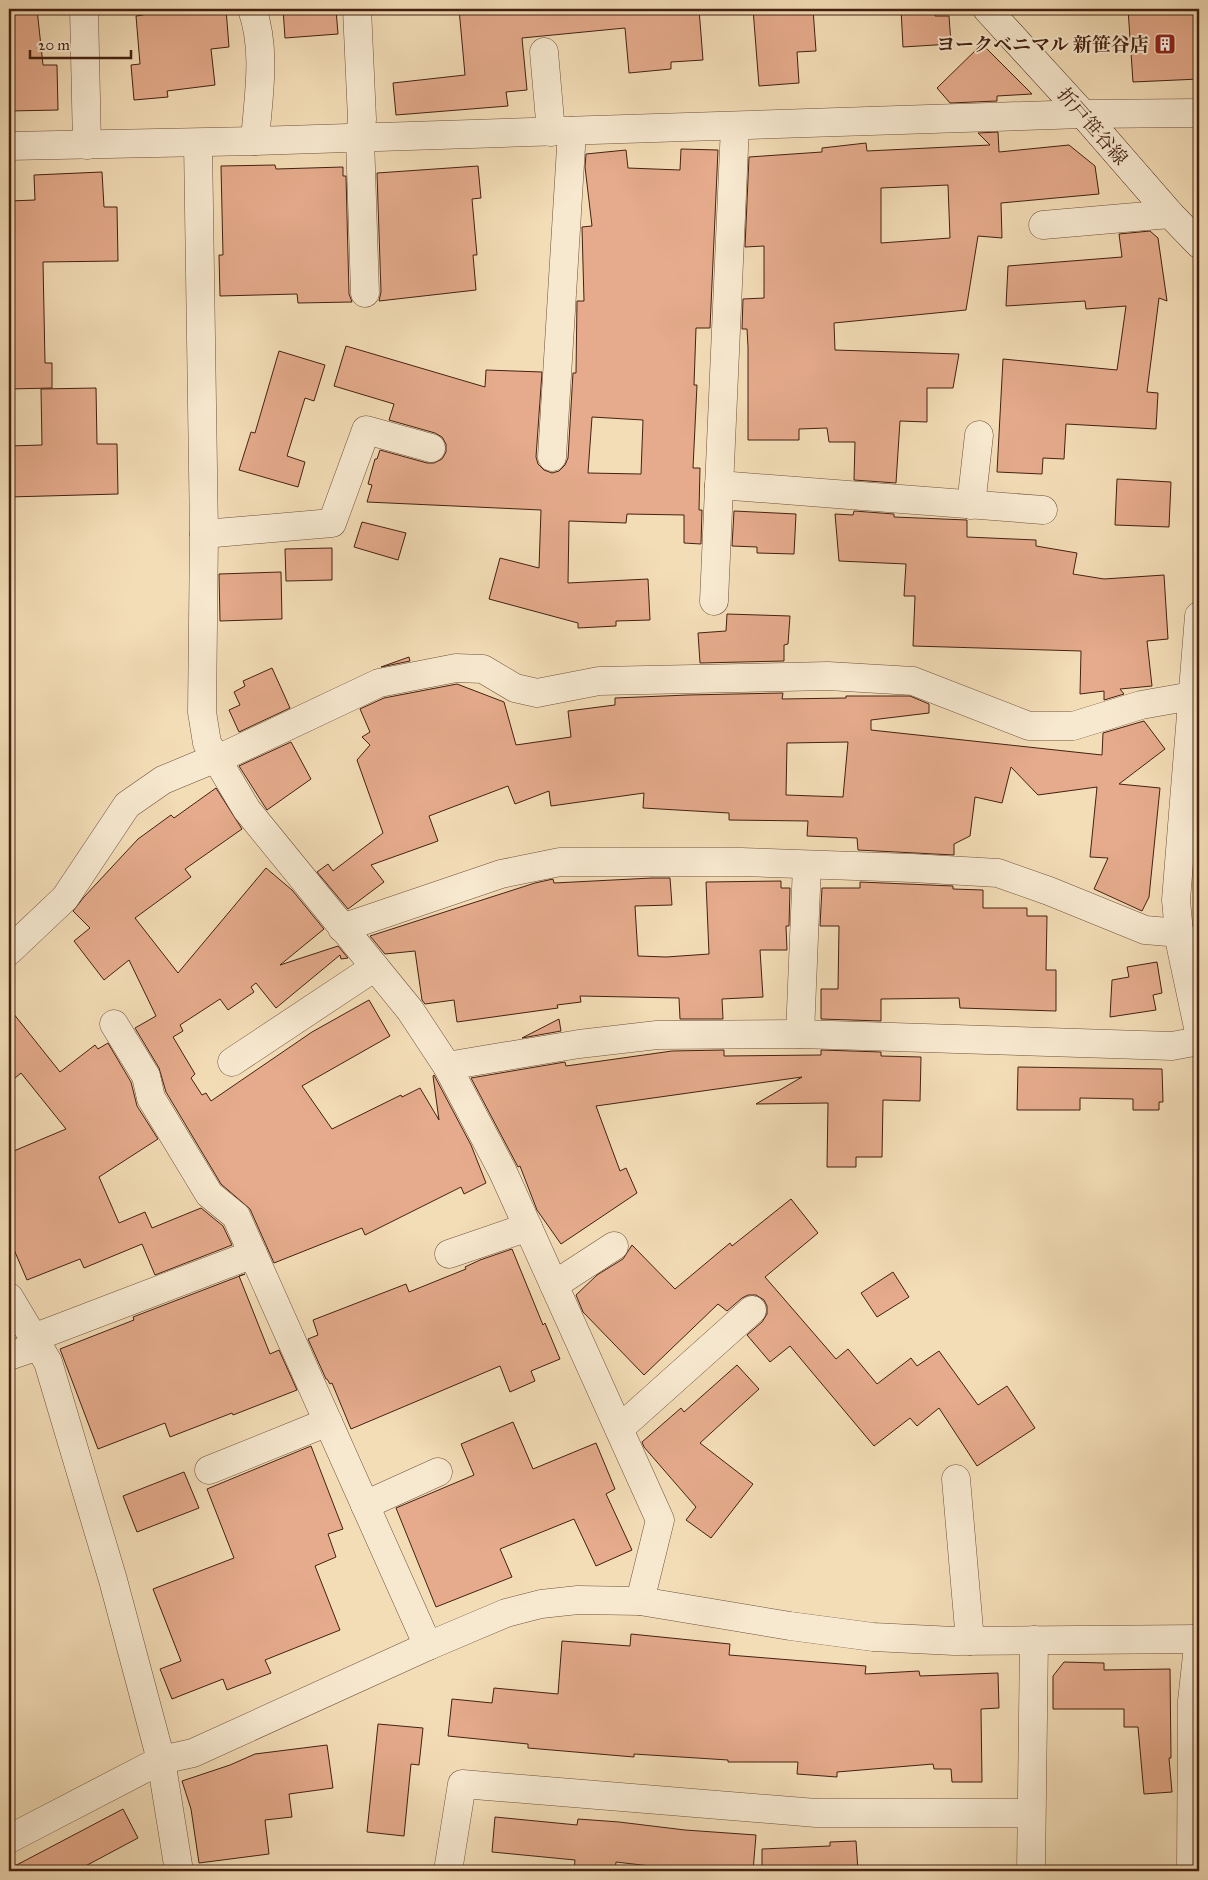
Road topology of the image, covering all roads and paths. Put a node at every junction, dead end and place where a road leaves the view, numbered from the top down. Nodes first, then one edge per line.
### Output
1 (84, 9) edge
2 (252, 9) edge
3 (357, 9) edge
4 (987, 9) edge
5 (544, 52) dead end
6 (1199, 113) edge
7 (1083, 114) junction
8 (734, 126) junction
9 (562, 132) junction
10 (360, 138) junction
11 (255, 142) junction
12 (198, 143) junction
13 (87, 145) junction
14 (9, 146) edge
15 (1170, 214) junction
16 (1043, 225) dead end
17 (1199, 244) edge
18 (365, 293) dead end
19 (980, 435) dead end
20 (431, 448) dead end
21 (552, 457) dead end
22 (719, 485) junction
23 (971, 505) junction
24 (1043, 510) dead end
25 (204, 534) junction
26 (714, 601) dead end
27 (1199, 616) edge
28 (1192, 696) junction
29 (1194, 726) edge
30 (216, 758) junction
31 (807, 865) junction
32 (342, 928) junction
33 (1180, 933) junction
34 (9, 951) edge
35 (375, 967) junction
36 (114, 1024) dead end
37 (1199, 1032) edge
38 (800, 1034) junction
39 (1199, 1041) edge
40 (232, 1062) dead end
41 (446, 1066) junction
42 (528, 1227) junction
43 (614, 1246) dead end
44 (253, 1254) junction
45 (449, 1254) dead end
46 (554, 1285) junction
47 (9, 1297) edge
48 (752, 1310) dead end
49 (36, 1342) junction
50 (9, 1356) edge
51 (328, 1422) junction
52 (619, 1429) junction
53 (209, 1470) dead end
54 (438, 1472) dead end
55 (956, 1479) dead end
56 (365, 1505) junction
57 (640, 1601) junction
58 (1199, 1638) edge
59 (1034, 1640) junction
60 (970, 1641) junction
61 (428, 1646) junction
62 (161, 1760) junction
63 (1031, 1813) junction
64 (9, 1839) edge
65 (180, 1871) edge
66 (448, 1871) edge
67 (1030, 1871) edge
68 (1191, 1871) edge

1 - 13 street
2 - 11 street
3 - 10 street
4 - 7 street, 折戸笹谷線
5 - 9 street
6 - 7 street
7 - 8 street
7 - 15 street, 折戸笹谷線
8 - 9 street
8 - 22 street
9 - 10 street
9 - 21 street
10 - 11 street
10 - 18 street
11 - 12 street
12 - 13 street
12 - 25 street
13 - 14 street
15 - 16 street
15 - 17 street, 折戸笹谷線
19 - 23 street
20 - 25 street
22 - 23 street
22 - 26 street
23 - 24 street
25 - 30 street
27 - 28 street
28 - 29 street
28 - 30 street
29 - 33 street
30 - 32 street
30 - 34 street
31 - 32 street
31 - 33 street
31 - 38 street
32 - 35 street
33 - 37 street
35 - 40 street
35 - 41 street
36 - 44 street
38 - 39 street
38 - 41 street
41 - 42 street
42 - 45 street
42 - 46 street
43 - 46 street
44 - 49 street
44 - 51 street
46 - 52 street
47 - 49 street
48 - 52 street
49 - 50 street
49 - 62 street
51 - 53 street
51 - 56 street
52 - 57 street
54 - 56 street
55 - 60 street
56 - 61 street
57 - 60 street
57 - 61 street
58 - 59 street
58 - 68 street
59 - 60 street
59 - 63 street
61 - 62 street
62 - 64 street
62 - 65 street
63 - 66 street
63 - 67 street

